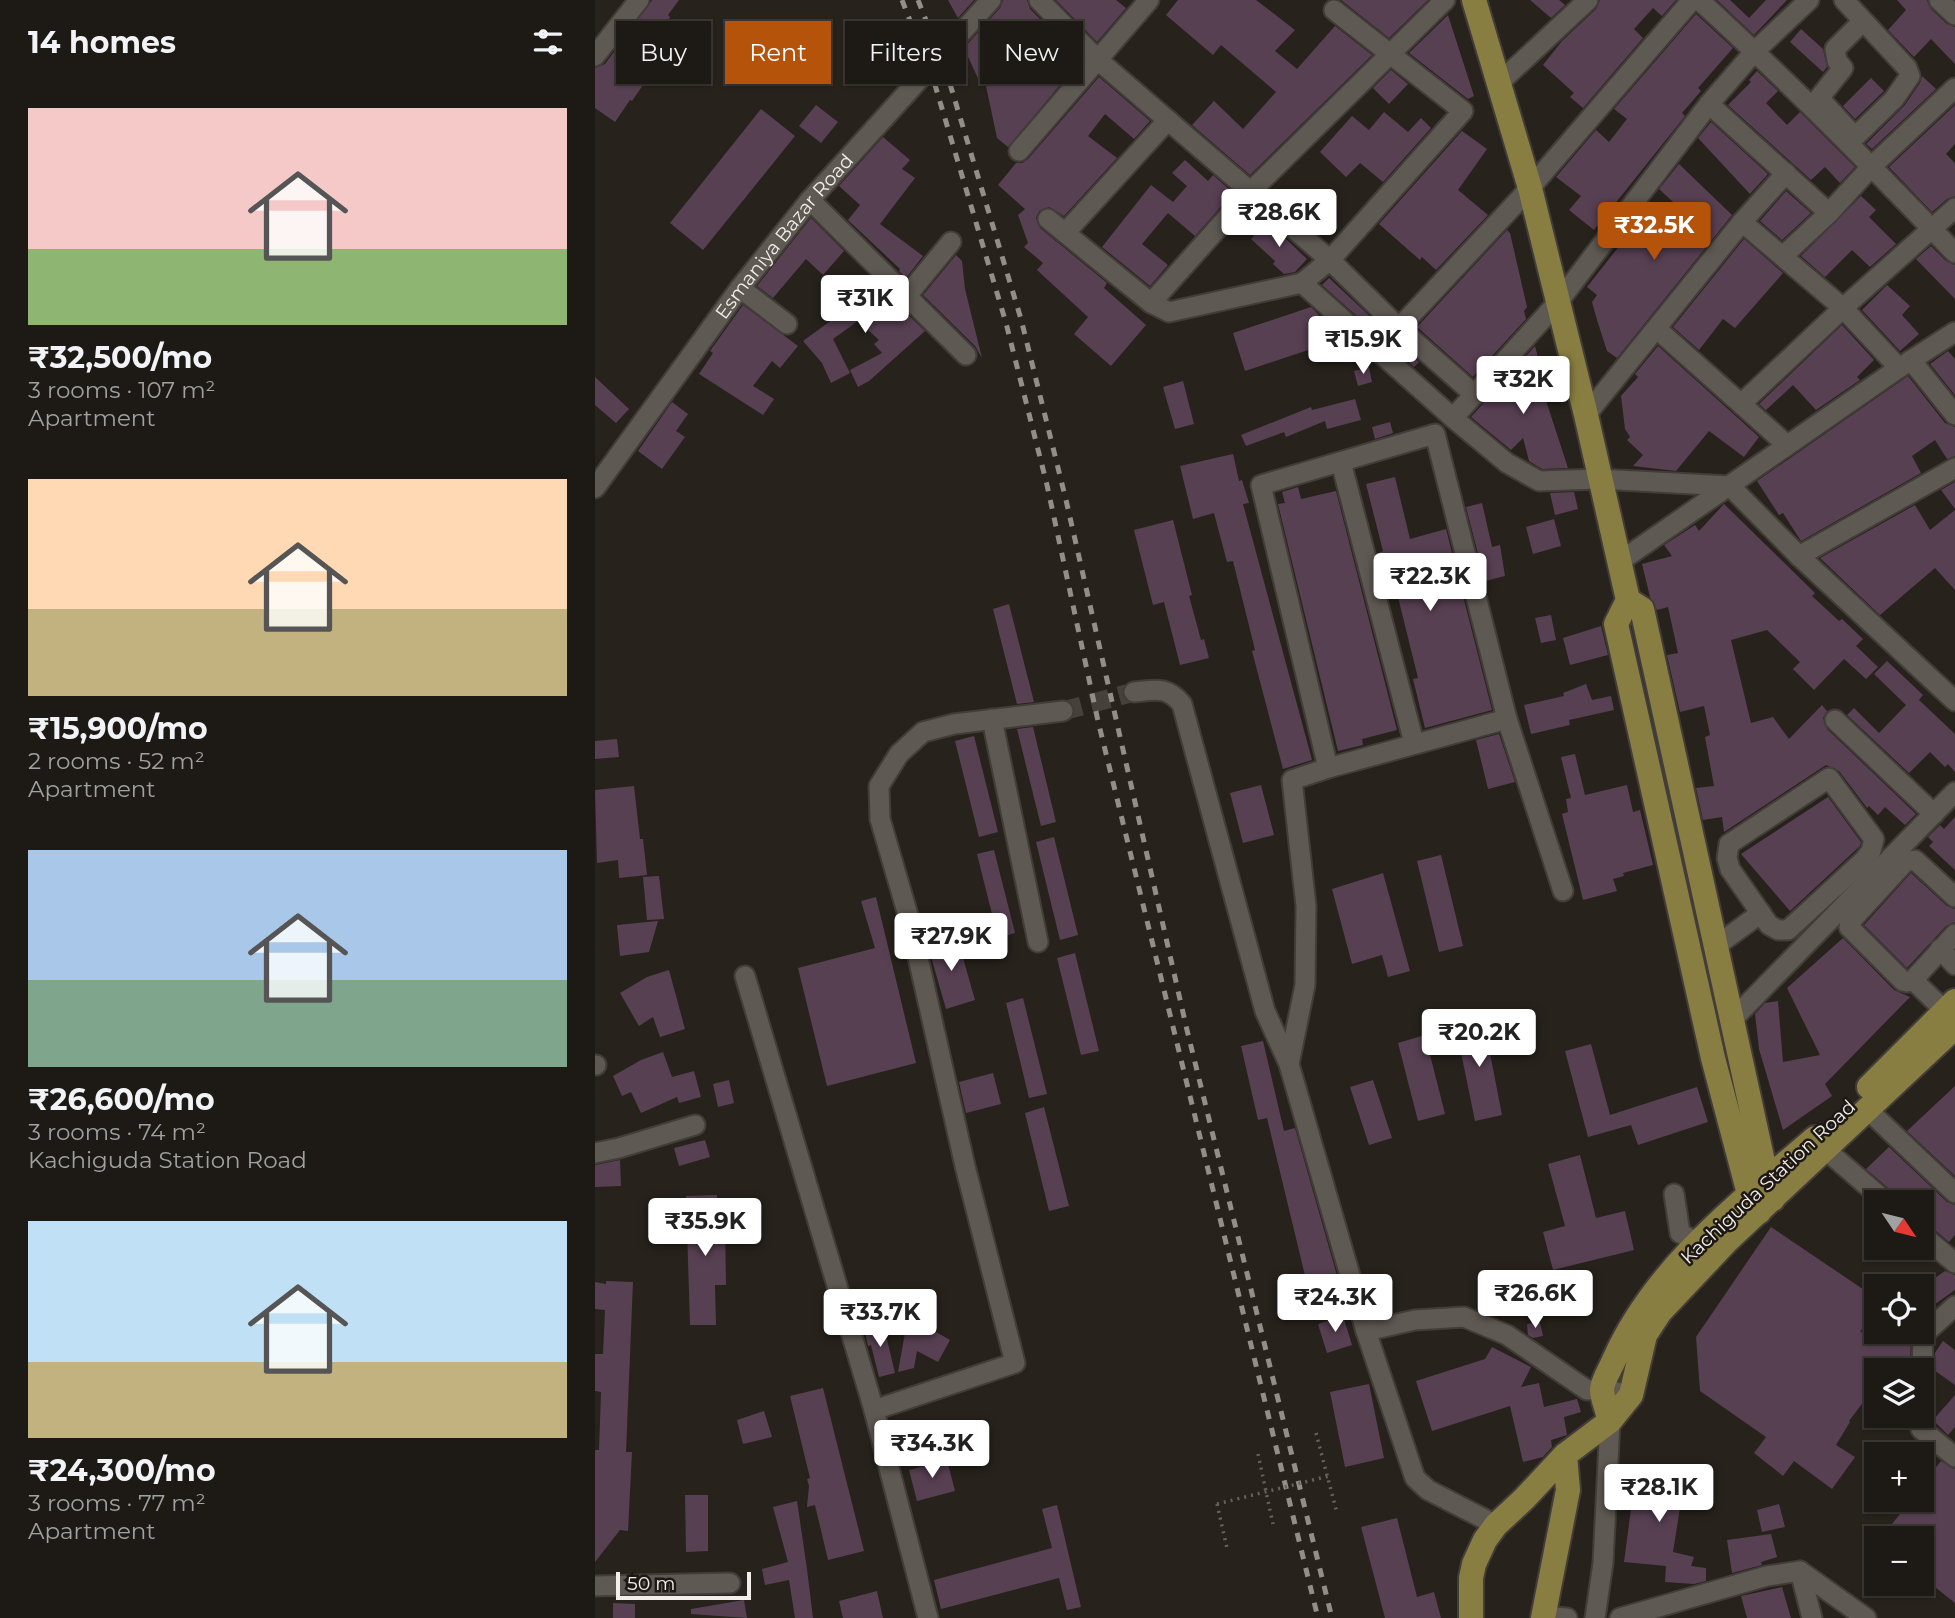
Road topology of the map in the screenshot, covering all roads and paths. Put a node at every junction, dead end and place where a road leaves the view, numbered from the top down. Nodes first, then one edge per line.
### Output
1 (639, 0) edge
2 (991, 0) edge
3 (1039, 0) edge
4 (1149, 0) edge
5 (1445, 0) edge
6 (1474, 0) edge
7 (1588, 0) edge
8 (1692, 0) edge
9 (1699, 0) edge
10 (1809, 0) edge
11 (1844, 0) edge
12 (1939, 0) edge
13 (1334, 10) dead end
14 (1955, 16) edge
15 (1863, 21) junction
16 (1755, 51) junction
17 (1390, 52) junction
18 (595, 56) edge
19 (1098, 60) junction
20 (1498, 85) junction
21 (1955, 88) edge
22 (1709, 104) junction
23 (1168, 120) junction
24 (1845, 129) junction
25 (1019, 151) dead end
26 (1872, 166) junction
27 (1786, 173) junction
28 (1530, 188) junction
29 (1250, 192) junction
30 (810, 200) junction
31 (1955, 208) edge
32 (1829, 213) junction
33 (1048, 219) dead end
34 (1742, 222) junction
35 (1931, 228) junction
36 (1065, 233) junction
37 (951, 243) dead end
38 (1955, 253) edge
39 (1783, 256) junction
40 (1330, 260) junction
41 (1302, 283) junction
42 (740, 288) junction
43 (905, 298) junction
44 (1559, 301) junction
45 (1151, 303) junction
46 (1843, 308) junction
47 (787, 324) dead end
48 (1399, 328) junction
49 (1657, 329) junction
50 (1955, 332) edge
51 (966, 355) dead end
52 (1905, 364) junction
53 (1475, 395) junction
54 (1741, 404) junction
55 (1586, 415) junction
56 (1955, 415) edge
57 (1453, 418) junction
58 (1787, 445) junction
59 (1341, 462) junction
60 (1955, 468) edge
61 (1599, 479) junction
62 (1730, 486) junction
63 (595, 488) edge
64 (1799, 556) junction
65 (1619, 562) junction
66 (1628, 600) junction
67 (1133, 692) tunnel mouth
68 (1955, 701) edge
69 (1062, 711) tunnel mouth
70 (992, 719) junction
71 (1507, 719) junction
72 (1835, 720) dead end
73 (1413, 743) junction
74 (1328, 768) junction
75 (1955, 792) edge
76 (1934, 814) junction
77 (1730, 869) junction
78 (1703, 885) junction
79 (1563, 891) dead end
80 (1955, 897) edge
81 (1761, 913) junction
82 (1955, 934) edge
83 (1038, 942) dead end
84 (1716, 946) junction
85 (1940, 949) junction
86 (1955, 965) edge
87 (745, 976) dead end
88 (1913, 980) junction
89 (1952, 1013) edge
90 (1733, 1019) junction
91 (1289, 1064) junction
92 (1868, 1110) junction
93 (695, 1125) dead end
94 (1757, 1132) junction
95 (1817, 1146) junction
96 (595, 1153) edge
97 (1871, 1190) edge
98 (1955, 1192) edge
99 (1674, 1194) dead end
100 (1762, 1196) junction
101 (1698, 1244) junction
102 (1934, 1245) edge
103 (1955, 1263) edge
104 (1955, 1306) edge
105 (1366, 1331) junction
106 (1922, 1358) edge
107 (1602, 1389) junction
108 (1631, 1395) junction
109 (874, 1409) junction
110 (1610, 1421) junction
111 (1921, 1428) edge
112 (1316, 1433) dead end
113 (1258, 1454) dead end
114 (1954, 1454) edge
115 (1565, 1455) junction
116 (1329, 1476) junction
117 (1267, 1492) junction
118 (1337, 1513) dead end
119 (1273, 1524) dead end
120 (1496, 1525) junction
121 (1227, 1548) dead end
122 (1800, 1571) junction
123 (730, 1583) dead end
124 (595, 1586) edge
125 (928, 1618) edge
126 (1472, 1618) edge
127 (1551, 1618) edge
128 (1595, 1618) edge
129 (1621, 1618) edge
130 (1812, 1618) edge
131 (1866, 1618) edge

1 - 18 street
2 - 30 street, Esmaniya Bazar Road
3 - 19 street
4 - 19 street
5 - 17 street
6 - 20 main road
7 - 20 street
8 - 28 street
9 - 16 street
10 - 16 street
11 - 15 street
12 - 14 street
13 - 17 street
15 - 24 street
15 - 24 street
16 - 22 street
16 - 24 street
17 - 29 street
17 - 40 street
19 - 23 street
19 - 25 street
20 - 28 main road
21 - 26 street
22 - 27 street
22 - 44 street
23 - 29 street
23 - 36 street
24 - 26 street
26 - 32 street
26 - 35 street
27 - 32 street
27 - 34 street
28 - 44 main road
28 - 48 street
29 - 40 street
29 - 45 street
30 - 42 street, Esmaniya Bazar Road
30 - 43 street
31 - 35 street
32 - 39 street
33 - 36 street
34 - 39 street
34 - 49 street
35 - 38 street
35 - 46 street
36 - 45 street
37 - 43 street
39 - 46 street
40 - 41 street
40 - 48 street
41 - 45 street
41 - 57 street
42 - 47 street
42 - 63 street, Esmaniya Bazar Road
43 - 51 street
44 - 53 street
44 - 55 main road
46 - 52 street
46 - 54 street
48 - 53 street
49 - 54 street
49 - 55 street
50 - 52 street
52 - 56 street
52 - 58 street
53 - 57 street
54 - 58 street
55 - 61 main road
57 - 61 street
58 - 62 street
59 - 71 street
59 - 73 street
59 - 74 street
60 - 64 street
61 - 62 street
61 - 65 main road
62 - 64 street
62 - 65 street
64 - 68 street
65 - 66 main road
66 - 78 main road
66 - 100 main road
67 - 91 street
69 - 70 street
70 - 83 street
70 - 109 street
71 - 73 street
71 - 79 street
72 - 76 street
73 - 74 street
74 - 91 street
75 - 76 street
76 - 90 street
77 - 78 street
77 - 81 street
77 - 81 street
78 - 84 main road
80 - 88 street
81 - 84 street
82 - 85 street
84 - 90 main road
85 - 86 street
85 - 88 street
87 - 109 street
88 - 89 street
89 - 92 main road, Kachiguda Station Road
89 - 95 main road, Kachiguda Station Road
90 - 94 main road
91 - 105 street
92 - 95 main road, Kachiguda Station Road
92 - 98 street
93 - 96 street
94 - 95 main road
94 - 100 main road
95 - 97 street
95 - 100 main road, Kachiguda Station Road
99 - 101 street
100 - 101 main road, Kachiguda Station Road
100 - 108 main road, Kachiguda Station Road
101 - 107 main road, Kachiguda Station Road
102 - 103 street
104 - 106 street
105 - 107 street
105 - 120 street
107 - 108 street
107 - 110 main road
108 - 110 main road, Kachiguda Station Road
109 - 125 street
110 - 115 main road, Kachiguda Station Road
110 - 128 street
111 - 114 street
112 - 116 path
113 - 117 path
115 - 120 main road, Kachiguda Station Road
115 - 127 main road
116 - 117 path, bridge
116 - 118 path
117 - 119 path
117 - 121 path, bridge
120 - 126 main road, Kachiguda Station Road
122 - 129 street
122 - 130 street
122 - 131 street
123 - 124 street

